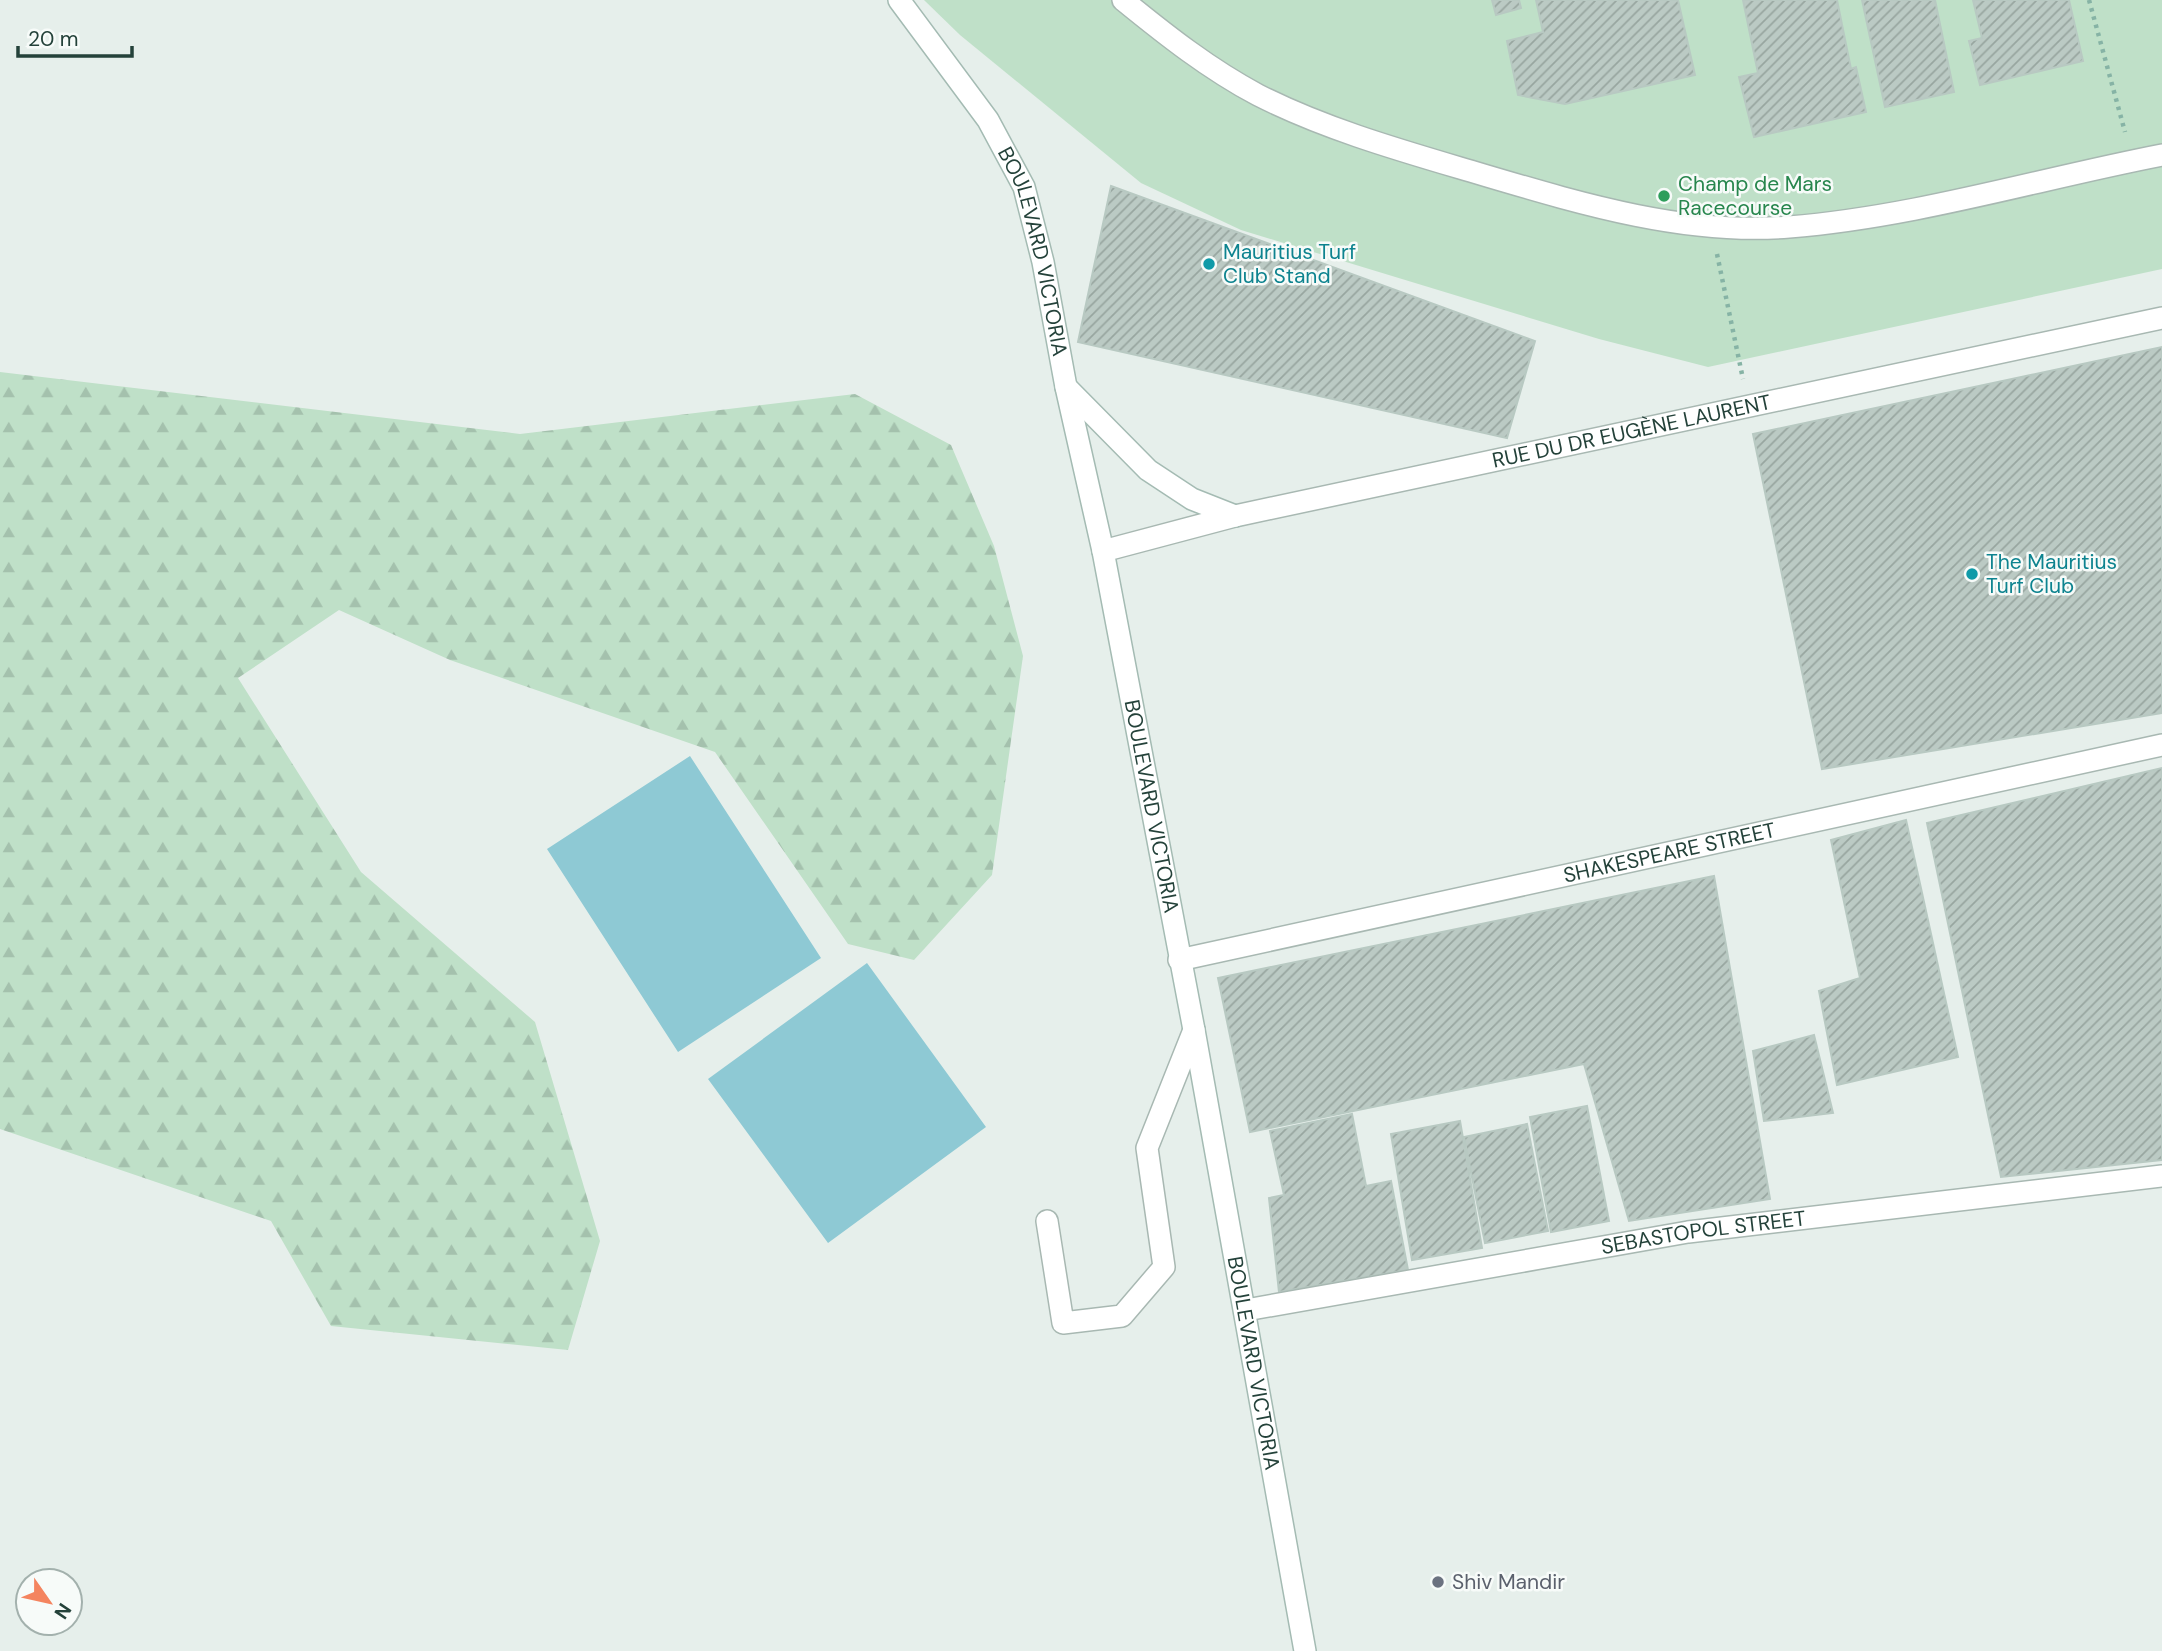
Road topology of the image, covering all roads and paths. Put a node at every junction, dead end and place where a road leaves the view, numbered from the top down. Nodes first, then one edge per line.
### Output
1 (899, 0) edge
2 (1123, 0) edge
3 (2089, 0) edge
4 (2162, 155) edge
5 (2133, 160) junction
6 (1712, 228) junction
7 (2162, 318) edge
8 (1066, 387) junction
9 (1745, 387) dead end
10 (1235, 516) junction
11 (1103, 551) junction
12 (2162, 745) edge
13 (1179, 960) junction
14 (1194, 1030) junction
15 (2162, 1176) edge
16 (1046, 1221) dead end
17 (1246, 1310) junction
18 (1305, 1651) edge

1 - 8 street, BOULEVARD VICTORIA
2 - 6 street
3 - 5 path
4 - 5 street
5 - 6 street
6 - 9 path
7 - 10 street, RUE DU DR EUGÈNE LAURENT
8 - 10 street
8 - 11 street, BOULEVARD VICTORIA
10 - 11 street, RUE DU DR EUGÈNE LAURENT
11 - 13 street, BOULEVARD VICTORIA
12 - 13 street, SHAKESPEARE STREET
13 - 14 street, BOULEVARD VICTORIA
14 - 16 street
14 - 17 street, BOULEVARD VICTORIA
15 - 17 street, SEBASTOPOL STREET
17 - 18 street, BOULEVARD VICTORIA

